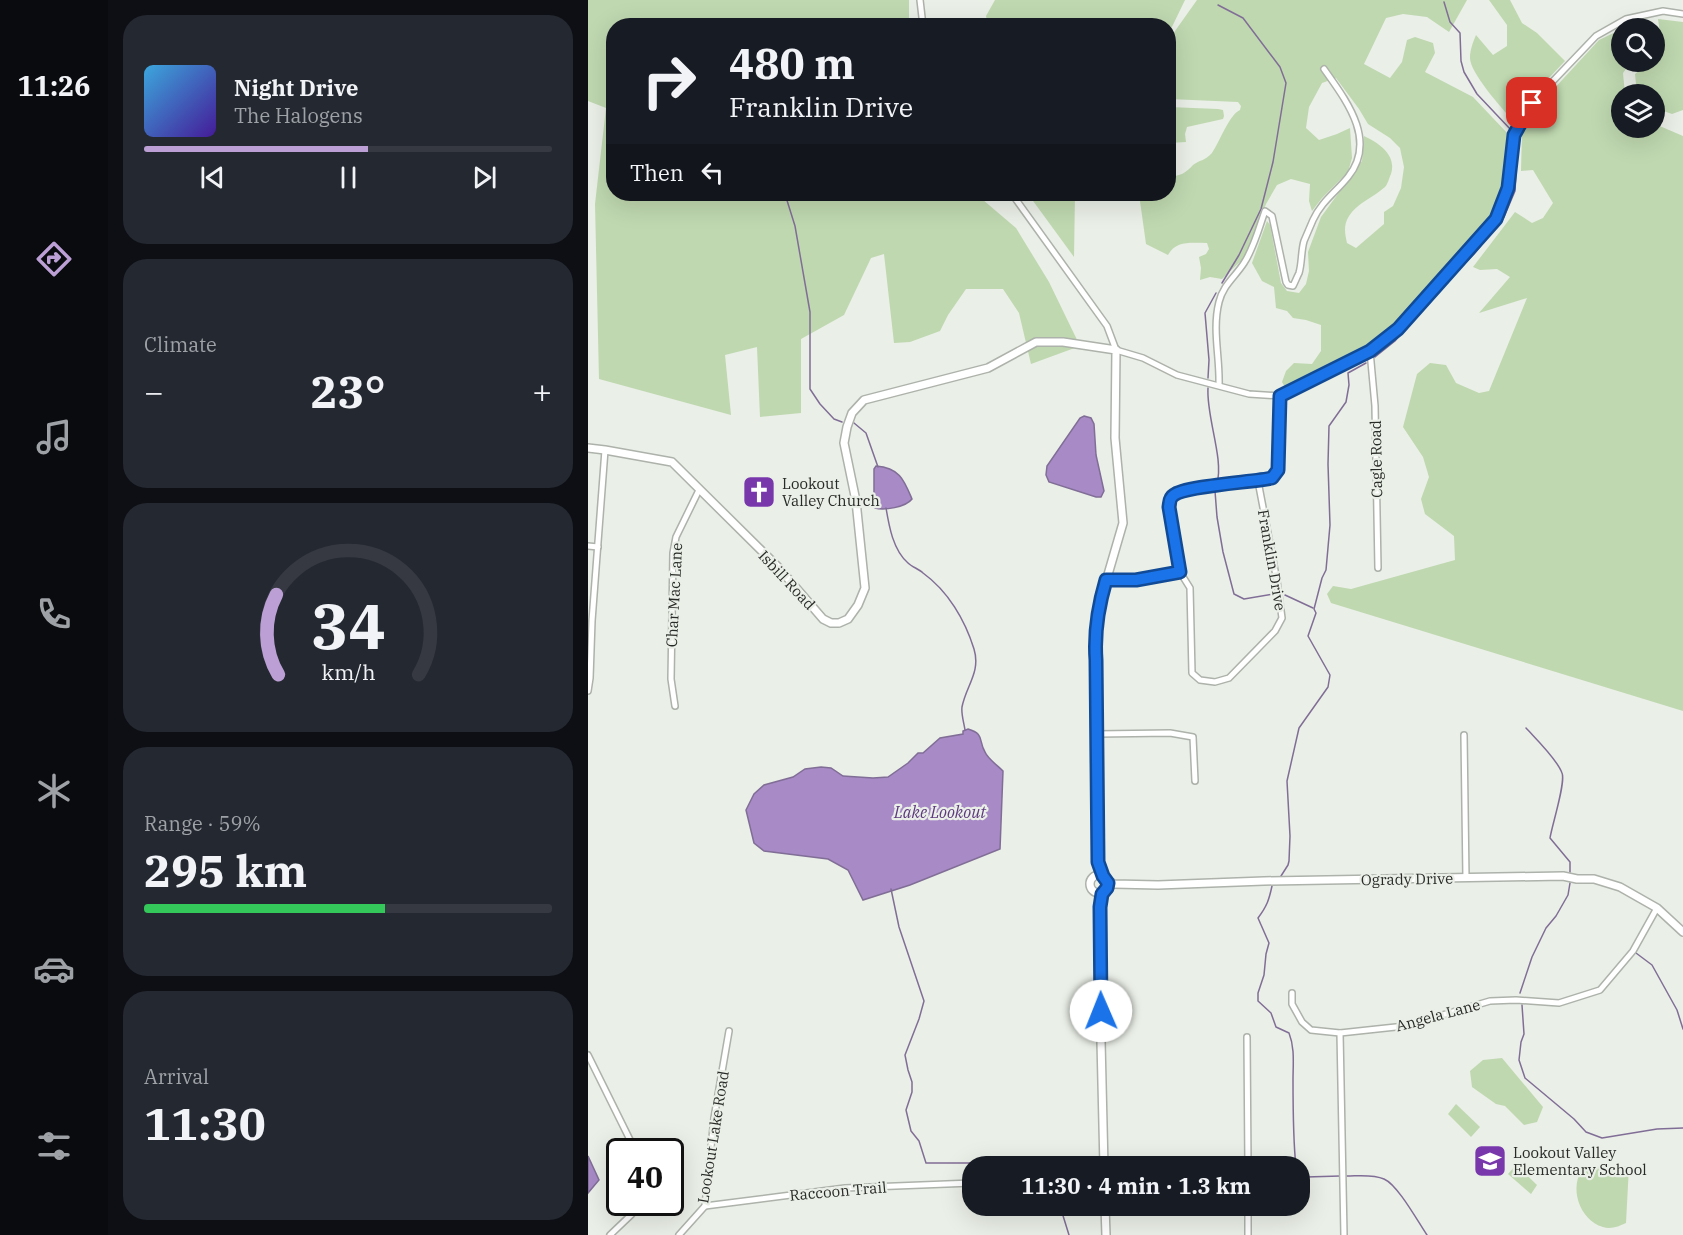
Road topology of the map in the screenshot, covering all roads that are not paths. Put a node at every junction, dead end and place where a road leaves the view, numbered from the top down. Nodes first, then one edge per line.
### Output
1 (920, 0) edge
2 (1683, 14) edge
3 (922, 18) edge
4 (1324, 69) dead end
5 (1017, 201) edge
6 (1116, 350) junction
7 (1370, 351) junction
8 (1219, 385) junction
9 (1280, 396) junction
10 (588, 448) edge
11 (605, 450) junction
12 (1258, 481) junction
13 (699, 490) junction
14 (588, 546) edge
15 (598, 547) junction
16 (1378, 568) dead end
17 (1180, 572) junction
18 (1106, 580) junction
19 (588, 691) edge
20 (675, 706) dead end
21 (1097, 734) junction
22 (1464, 735) dead end
23 (1195, 781) dead end
24 (1098, 862) junction
25 (1094, 877) junction
26 (1466, 878) junction
27 (1107, 884) junction
28 (1093, 891) junction
29 (1100, 907) junction
30 (1657, 908) junction
31 (1683, 932) edge
32 (1292, 993) dead end
33 (729, 1031) dead end
34 (1340, 1033) junction
35 (1247, 1037) dead end
36 (588, 1055) edge
37 (629, 1138) edge
38 (1104, 1156) edge
39 (1248, 1156) edge
40 (962, 1183) edge
41 (705, 1206) junction
42 (631, 1216) edge
43 (1105, 1216) edge
44 (1248, 1216) edge
45 (610, 1235) edge
46 (679, 1235) edge
47 (1106, 1235) edge
48 (1248, 1235) edge
49 (1344, 1235) edge

1 - 3 street
2 - 7 street
4 - 8 street
5 - 6 street
6 - 8 street
6 - 13 street, Isbill Road
6 - 18 street
7 - 9 street
7 - 16 street, Cagle Road
8 - 9 street
9 - 12 street
10 - 11 street, Isbill Road
11 - 13 street, Isbill Road
11 - 15 street
12 - 17 street
12 - 17 street, Franklin Drive
13 - 20 street, Char Mac Lane
14 - 15 street
15 - 19 street
17 - 18 street
18 - 21 street
21 - 23 street
21 - 24 street
22 - 26 street
24 - 25 street
24 - 27 street
25 - 27 street
25 - 28 street
26 - 27 street, Ogrady Drive
26 - 30 street, Ogrady Drive
27 - 28 street
27 - 29 street
28 - 29 street
29 - 38 street
30 - 31 street, Ogrady Drive
30 - 34 street, Angela Lane
32 - 34 street, Angela Lane
33 - 41 street, Lookout Lake Road
34 - 49 street
35 - 39 street
36 - 37 street
40 - 41 street, Raccoon Trail
41 - 46 street, Lookout Lake Road
42 - 45 street
43 - 47 street
44 - 48 street

